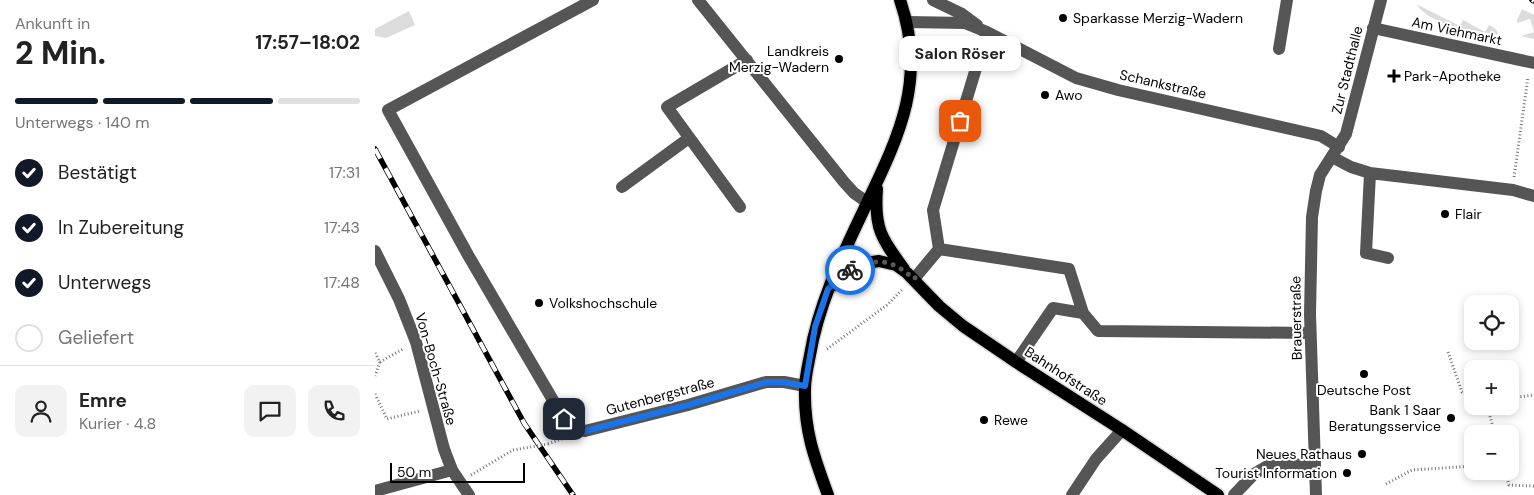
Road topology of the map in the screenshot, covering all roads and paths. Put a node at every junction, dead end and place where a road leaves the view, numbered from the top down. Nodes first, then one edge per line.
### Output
1 (593, 0) edge
2 (698, 0) edge
3 (900, 0) edge
4 (933, 0) edge
5 (1287, 0) edge
6 (1381, 0) edge
7 (908, 22) junction
8 (1373, 28) junction
9 (987, 32) junction
10 (1279, 49) dead end
11 (747, 60) junction
12 (1532, 62) edge
13 (689, 138) junction
14 (1336, 152) junction
15 (1370, 173) junction
16 (878, 181) junction
17 (622, 187) dead end
18 (1513, 190) junction
19 (1534, 196) edge
20 (867, 202) junction
21 (740, 207) dead end
22 (939, 249) junction
23 (375, 251) edge
24 (1388, 258) dead end
25 (910, 276) junction
26 (828, 289) junction
27 (1083, 313) junction
28 (1310, 333) junction
29 (416, 342) junction
30 (1448, 352) dead end
31 (375, 353) edge
32 (380, 362) junction
33 (1016, 362) junction
34 (809, 363) junction
35 (375, 376) edge
36 (805, 386) junction
37 (1464, 393) edge
38 (375, 394) edge
39 (1534, 395) edge
40 (1519, 397) edge
41 (433, 408) junction
42 (1122, 430) junction
43 (566, 438) dead end
44 (1315, 465) junction
45 (1464, 467) edge
46 (452, 470) junction
47 (1508, 480) edge
48 (460, 482) junction
49 (1386, 484) dead end
50 (1534, 486) edge
51 (375, 491) edge
52 (469, 495) edge
53 (828, 495) edge
54 (1072, 495) edge
55 (1217, 495) edge
56 (1234, 495) edge
57 (1316, 495) edge

1 - 36 street, Gutenbergstraße
2 - 11 street
3 - 7 main road
4 - 9 street, Schankstraße
5 - 10 street
6 - 8 street, Zur Stadthalle
7 - 9 street, Schankstraße
7 - 16 main road
8 - 12 street, Am Viehmarkt
8 - 14 street, Zur Stadthalle
9 - 14 street, Schankstraße
9 - 22 street
11 - 13 street
11 - 20 street
12 - 18 path
13 - 17 street
13 - 21 street
14 - 15 street, Schankstraße
14 - 28 street, Brauerstraße
15 - 18 street, Schankstraße
15 - 24 street
16 - 20 main road
16 - 25 main road, Bahnhofstraße
18 - 19 street, Schankstraße
20 - 26 main road
22 - 25 street
22 - 27 street
23 - 29 street, Von-Boch-Straße
25 - 26 main road, Bahnhofstraße
25 - 33 main road, Bahnhofstraße
25 - 34 path
26 - 34 main road
27 - 28 street
27 - 33 street
28 - 44 street, Brauerstraße
29 - 32 path
29 - 41 street, Von-Boch-Straße
30 - 37 path
31 - 32 path
32 - 35 path
33 - 42 main road, Bahnhofstraße
34 - 36 main road
36 - 53 main road
38 - 41 path
39 - 40 path
41 - 46 street, Von-Boch-Straße
42 - 54 street
42 - 55 main road, Bahnhofstraße
43 - 48 path, bridge
44 - 56 street
44 - 57 street, Brauerstraße
45 - 49 path
46 - 48 street, Von-Boch-Straße
46 - 51 street
47 - 50 path
48 - 52 street, Von-Boch-Straße

